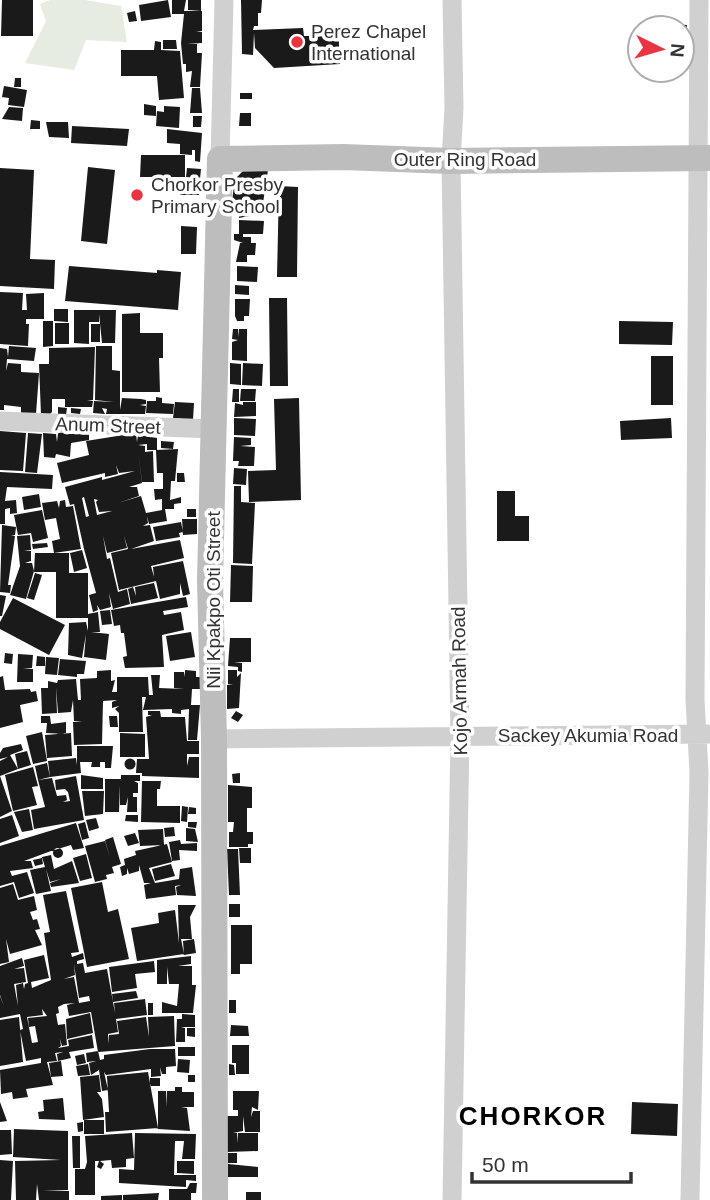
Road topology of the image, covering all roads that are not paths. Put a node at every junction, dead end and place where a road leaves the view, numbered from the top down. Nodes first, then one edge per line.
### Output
1 (224, 0) edge
2 (452, 0) edge
3 (699, 0) edge
4 (705, 158) edge
5 (220, 159) junction
6 (451, 161) junction
7 (0, 421) edge
8 (215, 429) junction
9 (704, 734) edge
10 (460, 736) junction
11 (214, 739) junction
12 (215, 1200) edge
13 (452, 1200) edge
14 (690, 1200) edge

1 - 5 street, Nii Kpakpo Oti Street
2 - 6 street, Kojo Armah Road
3 - 4 street
4 - 6 street, Outer Ring Road
4 - 9 street
5 - 6 street, Outer Ring Road
5 - 8 street, Nii Kpakpo Oti Street
6 - 10 street, Kojo Armah Road
7 - 8 street, Anum Street
8 - 11 street, Nii Kpakpo Oti Street
9 - 10 street, Sackey Akumia Road
9 - 14 street
10 - 11 street, Sackey Akumia Road
10 - 13 street, Kojo Armah Road
11 - 12 street, Nii Kpakpo Oti Street

